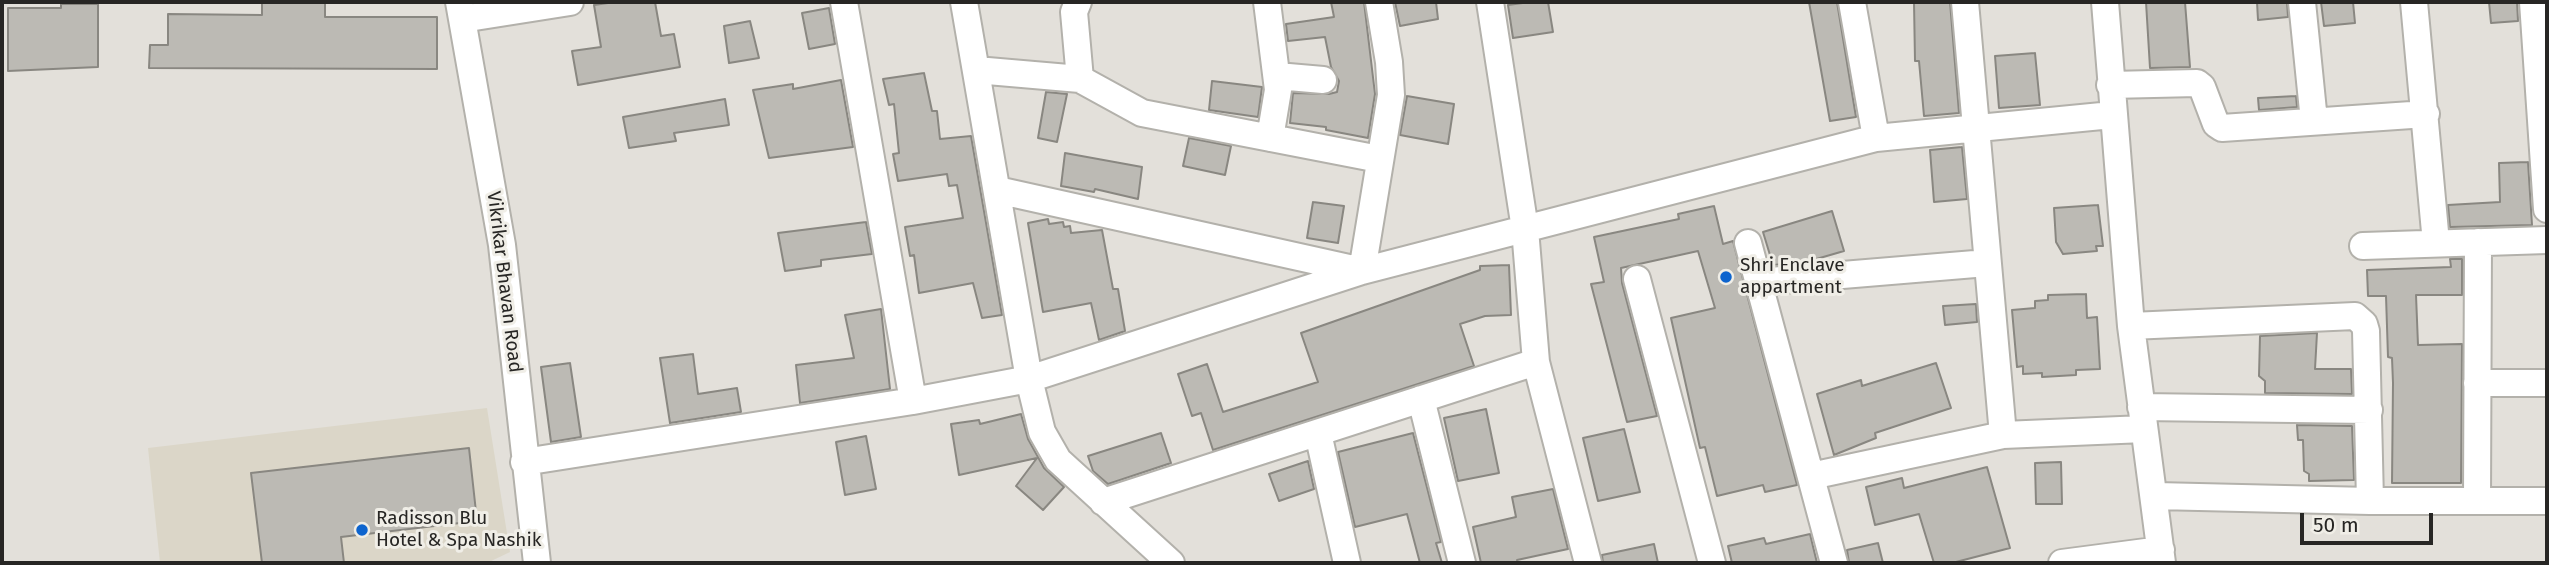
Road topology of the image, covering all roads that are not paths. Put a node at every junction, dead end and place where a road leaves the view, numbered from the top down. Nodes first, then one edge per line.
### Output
1 (570, 2) edge
2 (844, 2) edge
3 (964, 2) edge
4 (1078, 2) edge
5 (1267, 2) edge
6 (1379, 2) edge
7 (1490, 2) edge
8 (1852, 2) edge
9 (1965, 2) edge
10 (2105, 2) edge
11 (2302, 2) edge
12 (2414, 2) edge
13 (2533, 2) edge
14 (461, 10) edge
15 (976, 70) junction
16 (1277, 76) junction
17 (1080, 79) junction
18 (1323, 80) dead end
19 (2110, 85) junction
20 (2426, 114) junction
21 (2112, 115) junction
22 (2314, 121) junction
23 (1974, 128) junction
24 (1270, 138) junction
25 (1876, 138) junction
26 (1379, 159) junction
27 (996, 190) junction
28 (2547, 209) edge
29 (1525, 229) junction
30 (2547, 240) edge
31 (2478, 242) junction
32 (1748, 243) dead end
33 (2436, 243) junction
34 (2363, 246) dead end
35 (1987, 263) junction
36 (1362, 271) junction
37 (1637, 279) dead end
38 (1758, 282) junction
39 (2131, 326) junction
40 (1536, 362) junction
41 (1029, 379) junction
42 (2477, 383) junction
43 (2547, 383) edge
44 (1421, 399) junction
45 (913, 401) junction
46 (2369, 410) junction
47 (2143, 418) junction
48 (1318, 433) junction
49 (2003, 435) junction
50 (524, 462) junction
51 (1811, 476) junction
52 (2156, 496) junction
53 (2370, 501) junction
54 (2477, 501) junction
55 (2547, 501) edge
56 (1103, 502) junction
57 (2162, 557) edge
58 (537, 563) edge
59 (1171, 563) edge
60 (1347, 563) edge
61 (1462, 563) edge
62 (1588, 563) edge
63 (1712, 563) edge
64 (1834, 563) edge
65 (2062, 563) edge

1 - 14 street
2 - 45 street
3 - 15 street
4 - 17 street
5 - 16 street
6 - 26 street
7 - 29 street
8 - 25 street
9 - 23 street
10 - 19 street
11 - 22 street
12 - 20 street
13 - 28 street
14 - 50 street, Vikrikar Bhavan Road
15 - 17 street
15 - 27 street
16 - 18 street
16 - 24 street
17 - 24 street
19 - 21 street
19 - 22 street
20 - 22 street
20 - 33 street
21 - 23 street
21 - 39 street
23 - 25 street
23 - 35 street
24 - 26 street
25 - 29 street
26 - 36 street
27 - 36 street
27 - 41 street
29 - 36 street
29 - 40 street
30 - 31 street
31 - 33 street
31 - 42 street
32 - 38 street
33 - 34 street
35 - 38 street
35 - 49 street
36 - 41 street
37 - 63 street
38 - 51 street
39 - 46 street
39 - 47 street
40 - 44 street
40 - 62 street
41 - 45 street
41 - 56 street
42 - 43 street
42 - 54 street
44 - 48 street
44 - 61 street
45 - 50 street
46 - 47 street
46 - 53 street
47 - 49 street
47 - 52 street
48 - 56 street
48 - 60 street
49 - 51 street
50 - 58 street, Vikrikar Bhavan Road
51 - 64 street
52 - 53 street
52 - 57 street
53 - 54 street
54 - 55 street
56 - 59 street
57 - 65 street

